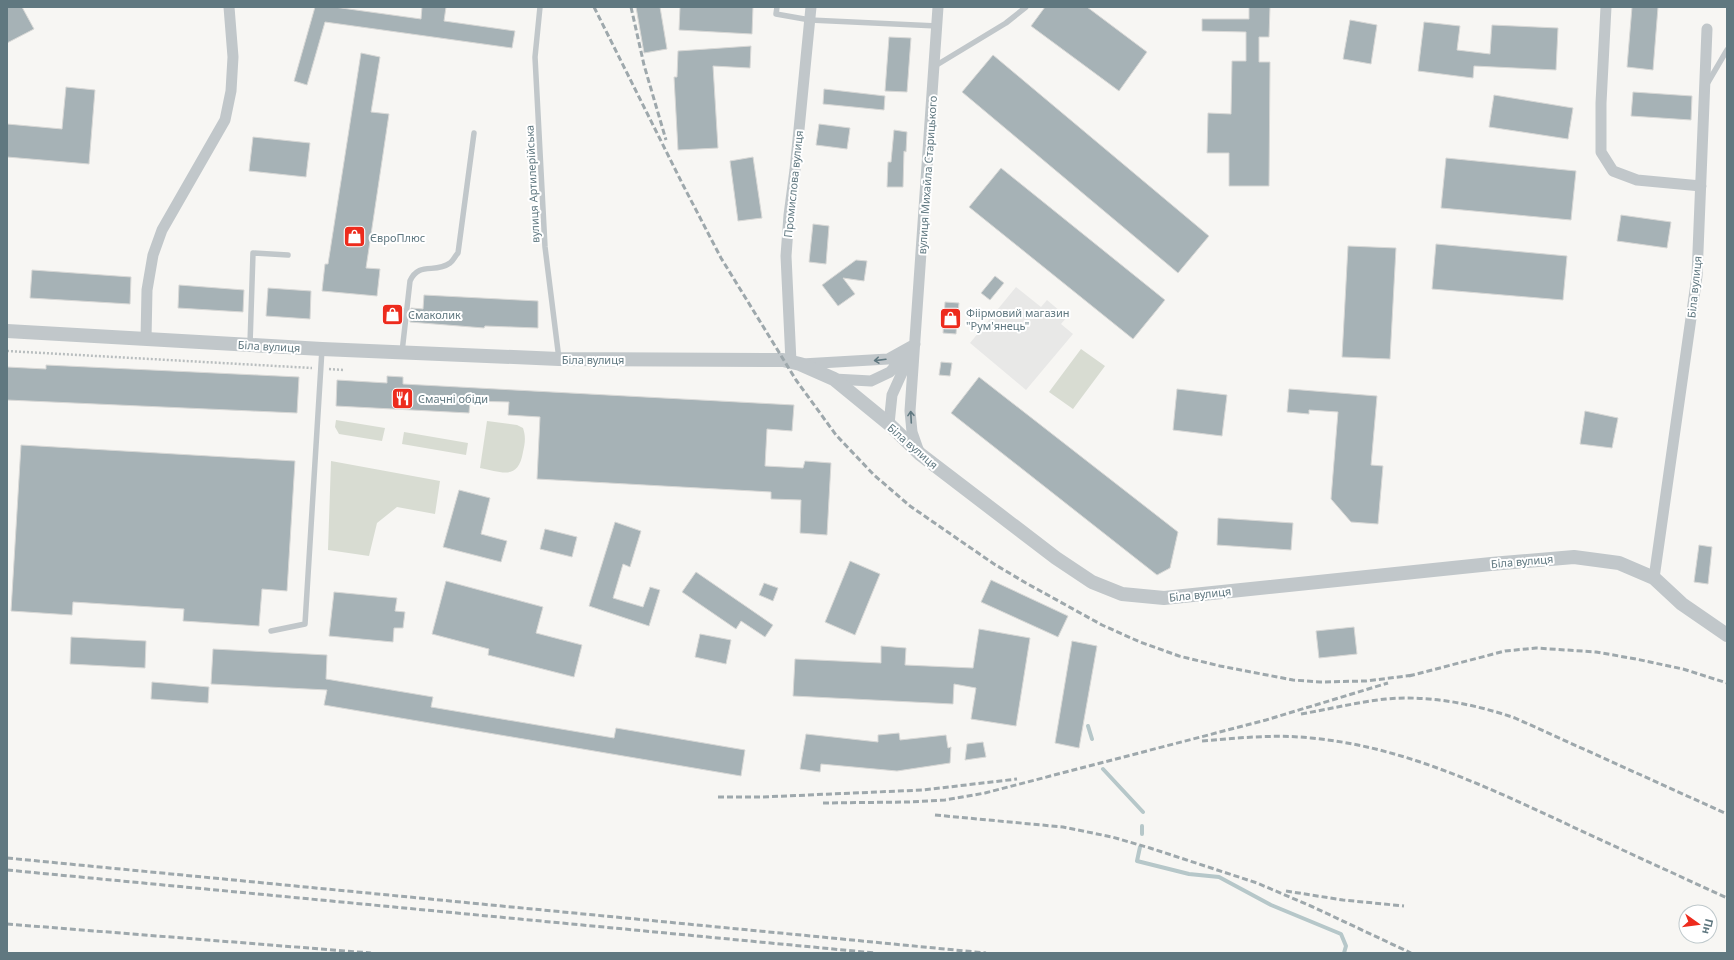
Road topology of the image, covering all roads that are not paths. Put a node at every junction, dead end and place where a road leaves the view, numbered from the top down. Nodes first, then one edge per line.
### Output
1 (229, 7) edge
2 (540, 7) edge
3 (777, 7) edge
4 (811, 7) edge
5 (938, 7) edge
6 (1026, 7) edge
7 (1606, 7) edge
8 (810, 20) junction
9 (937, 26) junction
10 (1707, 30) dead end
11 (1727, 50) edge
12 (934, 66) junction
13 (1705, 88) junction
14 (474, 133) dead end
15 (1701, 186) junction
16 (288, 254) dead end
17 (7, 332) edge
18 (146, 339) junction
19 (915, 344) junction
20 (250, 345) junction
21 (322, 349) junction
22 (402, 352) junction
23 (559, 359) junction
24 (796, 363) junction
25 (834, 379) junction
26 (889, 424) junction
27 (920, 454) junction
28 (1654, 578) junction
29 (271, 631) dead end
30 (1727, 635) edge

1 - 18 street
2 - 23 lane, вулиця Артилерійська
3 - 8 lane
4 - 8 street, Промислова вулиця
5 - 9 street, вулиця Михайла Старицького
6 - 12 lane
7 - 15 street
8 - 9 lane
8 - 24 street, Промислова вулиця
9 - 12 street, вулиця Михайла Старицького
10 - 13 street, Біла вулиця
11 - 13 lane
12 - 19 street, вулиця Михайла Старицького
13 - 15 street, Біла вулиця
14 - 22 lane
15 - 28 street, Біла вулиця
16 - 20 lane
17 - 18 street, Біла вулиця
18 - 20 street, Біла вулиця
19 -> 24 street
19 - 25 street
19 - 26 street, вулиця Михайла Старицького
27 -> 19 street, вулиця Михайла Старицького
20 - 21 street, Біла вулиця
21 - 22 street, Біла вулиця
21 - 29 lane
22 - 23 street, Біла вулиця
23 - 24 street, Біла вулиця
24 - 25 street, Біла вулиця
25 - 26 street, Біла вулиця
26 - 27 street, Біла вулиця
27 - 28 street, Біла вулиця
28 - 30 street, Біла вулиця

